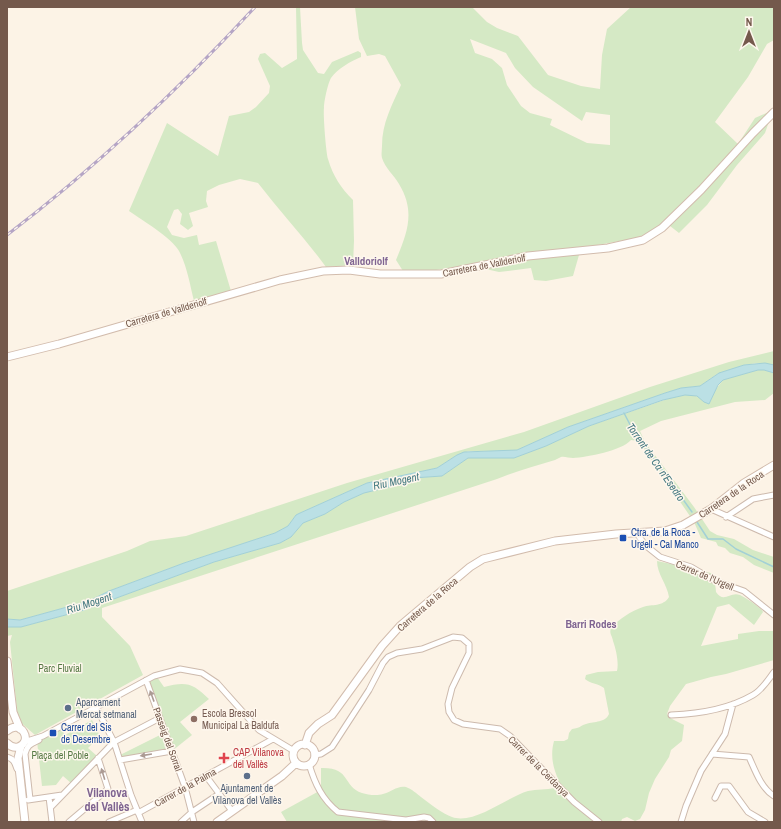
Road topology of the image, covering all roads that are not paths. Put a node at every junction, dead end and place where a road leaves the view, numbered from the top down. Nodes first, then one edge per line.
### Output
1 (774, 112) edge
2 (7, 357) edge
3 (774, 465) edge
4 (774, 495) edge
5 (711, 509) junction
6 (726, 517) junction
7 (665, 531) junction
8 (638, 535) junction
9 (596, 537) junction
10 (774, 537) edge
11 (774, 615) edge
12 (7, 661) edge
13 (774, 672) edge
14 (146, 680) junction
15 (733, 704) junction
16 (96, 707) junction
17 (13, 712) junction
18 (671, 715) dead end
19 (160, 718) junction
20 (8, 730) edge
21 (22, 731) junction
22 (43, 736) junction
23 (36, 738) junction
24 (274, 739) junction
25 (114, 742) junction
26 (23, 744) junction
27 (305, 745) junction
28 (8, 747) edge
29 (172, 751) junction
30 (294, 751) junction
31 (712, 754) junction
32 (314, 755) junction
33 (7, 757) edge
34 (18, 758) junction
35 (98, 758) junction
36 (120, 760) junction
37 (296, 763) junction
38 (309, 764) junction
39 (20, 775) junction
40 (206, 776) junction
41 (185, 787) junction
42 (219, 794) junction
43 (62, 795) junction
44 (774, 796) edge
45 (50, 797) junction
46 (715, 798) dead end
47 (26, 800) junction
48 (51, 807) junction
49 (138, 811) junction
50 (232, 811) junction
51 (192, 812) junction
52 (25, 822) edge
53 (52, 822) edge
54 (69, 822) edge
55 (109, 822) edge
56 (142, 822) edge
57 (181, 822) edge
58 (194, 822) edge
59 (217, 822) edge
60 (433, 822) edge
61 (599, 822) edge
62 (681, 822) edge
63 (765, 822) edge

1 - 2 street, Carretera de Vallderiolf
3 - 5 street, Carretera de la Roca
4 - 6 street
5 - 6 street
5 - 7 street, Carretera de la Roca
6 - 10 street
7 - 8 street, Carretera de la Roca
7 - 9 street, Carretera de la Roca
8 - 9 street, Carretera de la Roca
8 - 11 street, Carrer de l'Urgell
9 - 27 street, Carretera de la Roca
12 - 17 street
13 - 15 street
14 - 16 street
19 -> 14 street, Passeig del Sorral
14 - 24 street
15 - 18 street
15 - 31 street
16 - 22 street
16 - 25 street
17 - 20 street
17 - 21 street
19 - 25 street
19 - 29 street, Passeig del Sorral
20 - 21 street
21 - 23 street
21 - 26 street
22 - 23 street
22 - 47 street
23 - 26 street
24 - 30 street
24 - 40 street, Carrer de la Palma
25 - 35 street
25 - 36 street
26 - 28 street
26 - 34 street
27 - 30 street
27 - 32 street
28 - 34 street
29 -> 36 street
29 - 41 street, Passeig del Sorral
30 - 37 street
31 - 44 street
31 - 62 street
32 - 38 street
32 - 61 street, Carrer de la Cerdanya
33 - 39 street
34 - 39 street
35 - 43 street
54 -> 35 street
36 - 49 street
37 - 38 street
37 - 50 street
38 - 60 street
39 - 47 street
40 - 41 street, Carrer de la Palma
40 - 42 street
41 - 49 street, Carrer de la Palma
41 - 51 street, Passeig del Sorral
42 - 50 street
42 - 51 street
43 - 45 street
43 - 48 street
45 - 47 street
45 - 48 street
46 - 63 street
47 - 52 street
48 - 53 street
49 - 55 street, Carrer de la Palma
49 - 56 street
50 - 59 street
51 - 57 street
51 - 58 street, Passeig del Sorral

